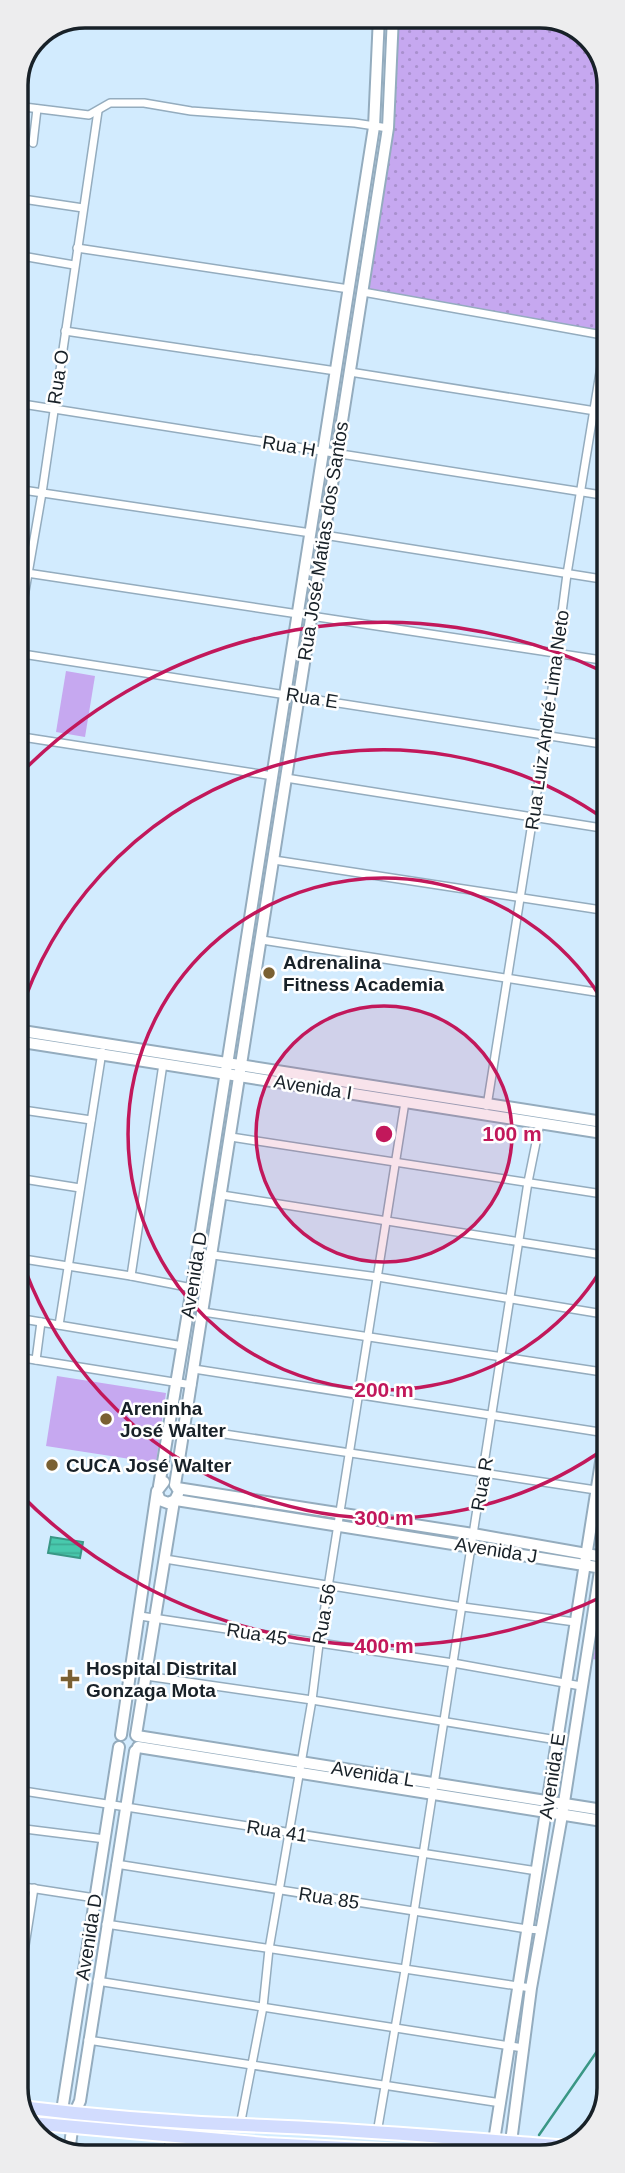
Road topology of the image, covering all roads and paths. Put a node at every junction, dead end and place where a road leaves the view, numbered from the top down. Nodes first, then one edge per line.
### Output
1 (378, 28) edge
2 (392, 28) edge
3 (28, 108) edge
4 (37, 109) junction
5 (98, 111) junction
6 (374, 127) junction
7 (388, 128) junction
8 (33, 143) dead end
9 (28, 200) edge
10 (83, 208) junction
11 (77, 248) junction
12 (28, 257) edge
13 (74, 265) junction
14 (349, 289) junction
15 (363, 292) junction
16 (65, 331) junction
17 (597, 334) edge
18 (336, 371) junction
19 (350, 372) junction
20 (597, 398) edge
21 (28, 405) edge
22 (53, 409) junction
23 (595, 410) junction
24 (323, 452) junction
25 (337, 454) junction
26 (28, 491) edge
27 (582, 492) junction
28 (42, 493) junction
29 (597, 494) edge
30 (311, 533) junction
31 (324, 536) junction
32 (28, 568) edge
33 (28, 573) edge
34 (567, 574) junction
35 (597, 578) edge
36 (298, 614) junction
37 (311, 616) junction
38 (558, 653) junction
39 (28, 655) edge
40 (597, 659) edge
41 (285, 694) junction
42 (299, 696) junction
43 (546, 735) junction
44 (28, 738) edge
45 (597, 743) edge
46 (272, 776) junction
47 (286, 778) junction
48 (533, 818) junction
49 (597, 827) edge
50 (274, 860) junction
51 (520, 897) junction
52 (597, 909) edge
53 (262, 940) junction
54 (506, 979) junction
55 (597, 993) edge
56 (28, 1033) edge
57 (28, 1042) edge
58 (102, 1049) junction
59 (163, 1064) junction
60 (226, 1069) junction
61 (240, 1071) junction
62 (309, 1081) junction
63 (405, 1102) junction
64 (486, 1110) junction
65 (28, 1111) edge
66 (91, 1120) junction
67 (540, 1123) junction
68 (597, 1123) edge
69 (597, 1132) edge
70 (231, 1137) junction
71 (395, 1162) junction
72 (28, 1180) edge
73 (528, 1182) junction
74 (80, 1188) junction
75 (597, 1193) edge
76 (222, 1195) junction
77 (387, 1220) junction
78 (519, 1241) junction
79 (198, 1252) junction
80 (212, 1253) junction
81 (597, 1254) edge
82 (28, 1260) edge
83 (67, 1267) junction
84 (131, 1276) junction
85 (377, 1277) junction
86 (192, 1288) junction
87 (511, 1299) junction
88 (203, 1312) junction
89 (597, 1313) edge
90 (28, 1320) edge
91 (41, 1322) junction
92 (59, 1325) junction
93 (368, 1337) junction
94 (183, 1346) junction
95 (502, 1358) junction
96 (28, 1359) edge
97 (36, 1360) junction
98 (194, 1369) junction
99 (597, 1371) edge
100 (177, 1382) junction
101 (192, 1385) junction
102 (359, 1394) junction
103 (493, 1415) junction
104 (185, 1428) junction
105 (597, 1432) edge
106 (351, 1451) junction
107 (484, 1474) junction
108 (597, 1490) joint
109 (158, 1491) junction
110 (176, 1493) junction
111 (338, 1520) junction
112 (472, 1540) junction
113 (165, 1559) junction
114 (585, 1559) junction
115 (597, 1561) edge
116 (330, 1584) junction
117 (597, 1603) edge
118 (463, 1607) junction
119 (140, 1616) junction
120 (155, 1618) junction
121 (575, 1622) junction
122 (319, 1644) junction
123 (453, 1664) junction
124 (146, 1676) junction
125 (566, 1684) junction
126 (581, 1686) junction
127 (312, 1699) junction
128 (443, 1722) junction
129 (557, 1740) junction
130 (120, 1741) junction
131 (137, 1742) junction
132 (299, 1767) junction
133 (434, 1789) junction
134 (28, 1792) edge
135 (110, 1805) junction
136 (126, 1807) junction
137 (547, 1807) junction
138 (563, 1810) junction
139 (597, 1811) edge
140 (597, 1819) edge
141 (28, 1829) edge
142 (289, 1833) junction
143 (104, 1839) junction
144 (423, 1855) junction
145 (116, 1864) junction
146 (537, 1871) junction
147 (28, 1887) edge
148 (34, 1888) junction
149 (279, 1890) junction
150 (95, 1898) junction
151 (415, 1911) junction
152 (107, 1924) junction
153 (28, 1926) edge
154 (527, 1930) junction
155 (541, 1930) junction
156 (269, 1949) junction
157 (405, 1970) junction
158 (97, 1981) junction
159 (519, 1986) junction
160 (531, 1988) junction
161 (263, 2007) junction
162 (396, 2029) junction
163 (88, 2040) junction
164 (510, 2045) junction
165 (523, 2048) junction
166 (253, 2063) junction
167 (387, 2085) junction
168 (501, 2103) junction
169 (32, 2108) edge
170 (68, 2113) junction
171 (41, 2124) edge
172 (240, 2126) junction
173 (66, 2127) junction
174 (377, 2133) junction
175 (170, 2137) junction
176 (494, 2141) junction
177 (68, 2142) edge
178 (511, 2142) junction
179 (169, 2145) edge
180 (229, 2145) edge
181 (543, 2145) edge

1 - 6 main road, Rua José Matias dos Santos
2 - 7 main road, Rua José Matias dos Santos
3 - 4 street
4 - 5 street
4 - 8 street
5 - 6 street
5 - 10 street, Rua O
6 - 7 street
6 - 14 main road, Rua José Matias dos Santos
7 - 15 main road, Rua José Matias dos Santos
9 - 10 street
10 - 11 street, Rua O
11 - 13 street, Rua O
11 - 14 street
12 - 13 street
13 - 16 street, Rua O
14 - 18 main road, Rua José Matias dos Santos
15 - 17 street
15 - 19 main road, Rua José Matias dos Santos
16 - 18 street
16 - 22 street, Rua O
18 - 24 main road, Rua José Matias dos Santos
19 - 23 street
19 - 25 main road, Rua José Matias dos Santos
20 - 23 street, Rua Luiz André Lima Neto
21 - 22 street, Rua H
22 - 24 street, Rua H
22 - 28 street, Rua O
23 - 27 street, Rua Luiz André Lima Neto
24 - 25 street, Rua H
24 - 30 main road, Rua José Matias dos Santos
25 - 27 street, Rua H
25 - 31 main road, Rua José Matias dos Santos
26 - 28 street
27 - 29 street, Rua H
27 - 34 street, Rua Luiz André Lima Neto
28 - 30 street
28 - 32 street, Rua O
30 - 36 main road, Rua José Matias dos Santos
31 - 34 street
31 - 37 main road, Rua José Matias dos Santos
33 - 36 street
34 - 35 street
34 - 38 street, Rua Luiz André Lima Neto
36 - 41 main road, Rua José Matias dos Santos
37 - 38 street
37 - 42 main road, Rua José Matias dos Santos
38 - 40 street
38 - 43 street, Rua Luiz André Lima Neto
39 - 41 street, Rua E
41 - 42 street, Rua E
41 - 46 main road, Rua José Matias dos Santos
42 - 43 street, Rua E
42 - 47 main road, Rua José Matias dos Santos
43 - 45 street, Rua E
43 - 48 street, Rua Luiz André Lima Neto
44 - 46 street
46 - 60 main road, Rua José Matias dos Santos
47 - 48 street
47 - 50 main road, Rua José Matias dos Santos
48 - 49 street
48 - 51 street, Rua Luiz André Lima Neto
50 - 51 street
50 - 53 main road, Rua José Matias dos Santos
51 - 52 street
51 - 54 street, Rua Luiz André Lima Neto
53 - 54 street
53 - 61 main road, Rua José Matias dos Santos
54 - 55 street
54 - 64 street, Rua Luiz André Lima Neto
56 - 58 main road, Avenida I
57 - 58 main road, Avenida I
58 - 59 main road, Avenida I
58 - 60 main road, Avenida I
58 - 66 street
59 - 60 main road, Avenida I
59 - 84 street
60 - 61 main road, Avenida I
60 - 79 main road, Avenida D
61 - 62 main road, Avenida I
61 - 70 main road, Avenida D
62 - 63 main road, Avenida I
62 - 64 main road, Avenida I
63 - 64 main road, Avenida I
63 - 71 street, Rua 56
64 - 67 main road, Avenida I
64 - 68 main road, Avenida I
65 - 66 street
66 - 74 street
67 - 69 main road, Avenida I
67 - 73 street, Rua R
70 - 71 street
70 - 76 main road, Avenida D
71 - 73 street
71 - 77 street, Rua 56
72 - 74 street
73 - 75 street
73 - 78 street, Rua R
74 - 83 street
76 - 77 street
76 - 80 main road, Avenida D
77 - 78 street
77 - 85 street, Rua 56
78 - 81 street
78 - 87 street, Rua R
79 - 80 street
79 - 86 main road, Avenida D
80 - 85 street
80 - 88 main road, Avenida D
82 - 83 street
83 - 84 street
83 - 92 street
84 - 86 street
85 - 87 street
85 - 93 street, Rua 56
86 - 94 main road, Avenida D
87 - 89 street
87 - 95 street, Rua R
88 - 93 street
88 - 98 main road, Avenida D
90 - 91 street
91 - 92 street
91 - 97 street
92 - 94 street
93 - 95 street
93 - 102 street, Rua 56
94 - 100 main road, Avenida D
95 - 99 street
95 - 103 street, Rua R
96 - 97 street
97 - 100 street
98 - 101 main road, Avenida D
98 - 102 street
100 - 101 street
100 - 109 main road, Avenida D
101 - 104 main road, Avenida D
102 - 103 street
102 - 106 street, Rua 56
103 - 105 street
103 - 107 street, Rua R
104 - 106 street
104 - 110 main road, Avenida D
106 - 107 street
106 - 111 street, Rua 56
107 - 108 street
107 - 112 street, Rua R
108 - 114 main road, Avenida E
109 - 110 main road
109 - 110 main road
109 - 119 main road, Avenida D
110 - 111 main road, Avenida J
110 - 113 main road, Avenida D
111 - 112 main road, Avenida J
111 - 116 street, Rua 56
112 - 114 main road, Avenida J
112 - 118 street, Rua R
113 - 116 street
113 - 120 main road, Avenida D
114 - 115 main road, Avenida J
114 - 121 main road, Avenida E
116 - 118 street
116 - 122 street, Rua 56
117 - 126 main road, Avenida E
118 - 121 street
118 - 123 street, Rua R
119 - 120 street, Rua 45
119 - 130 main road, Avenida D
120 - 122 street, Rua 45
120 - 124 main road, Avenida D
121 - 125 main road, Avenida E
122 - 123 street, Rua 45
122 - 127 street, Rua 56
123 - 125 street, Rua 45
123 - 128 street, Rua R
124 - 127 street
124 - 131 main road, Avenida D
125 - 126 street, Rua 45
125 - 129 main road, Avenida E
126 - 138 main road, Avenida E
127 - 128 street
127 - 132 street, Rua 56
128 - 129 street
128 - 133 street, Rua R
129 - 137 main road, Avenida E
130 - 131 main road
130 - 131 main road
130 - 135 main road, Avenida D
131 - 132 main road, Avenida L
131 - 136 main road, Avenida D
132 - 133 main road, Avenida L
132 - 142 street, Rua 56
133 - 137 main road, Avenida L
133 - 144 street, Rua R
134 - 135 street, Rua 41
135 - 136 street, Rua 41
135 - 143 main road, Avenida D
136 - 142 street, Rua 41
136 - 145 main road, Avenida D
137 - 138 main road, Avenida L
137 - 146 main road, Avenida E
138 - 139 main road, Avenida L
138 - 140 main road, Avenida L
138 - 155 main road, Avenida E
141 - 143 street
142 - 144 street, Rua 41
142 - 149 street, Rua 56
143 - 150 main road, Avenida D
144 - 146 street, Rua 41
144 - 151 street, Rua R
145 - 149 street, Rua 85
145 - 152 main road, Avenida D
146 - 154 main road, Avenida E
147 - 148 street
148 - 150 street
148 - 153 street
149 - 151 street, Rua 85
149 - 156 street, Rua 56
150 - 170 main road, Avenida D
151 - 154 street, Rua 85
151 - 157 street, Rua R
152 - 156 street
152 - 158 main road, Avenida D
154 - 155 street, Rua 85
154 - 159 main road, Avenida E
155 - 160 main road, Avenida E
156 - 157 street
156 - 161 street, Rua 56
157 - 159 street
157 - 162 street, Rua R
158 - 161 street
158 - 163 main road, Avenida D
159 - 160 street
159 - 164 main road, Avenida E
160 - 165 main road, Avenida E
161 - 162 street
161 - 166 street, Rua 56
162 - 164 street
162 - 167 street, Rua R
163 - 166 street
163 - 170 main road, Avenida D
164 - 165 street
164 - 168 main road, Avenida E
165 - 178 main road, Avenida E
166 - 167 street
166 - 172 street, Rua 56
167 - 168 street
167 - 174 street, Rua R
168 - 176 main road, Avenida E
169 - 170 main road
170 - 172 main road
170 - 173 main road, Avenida D
171 - 173 main road
172 - 174 main road
173 - 175 main road
173 - 177 main road, Avenida D
174 - 176 main road
175 - 179 street
175 - 180 main road
176 - 178 main road
178 - 181 main road

